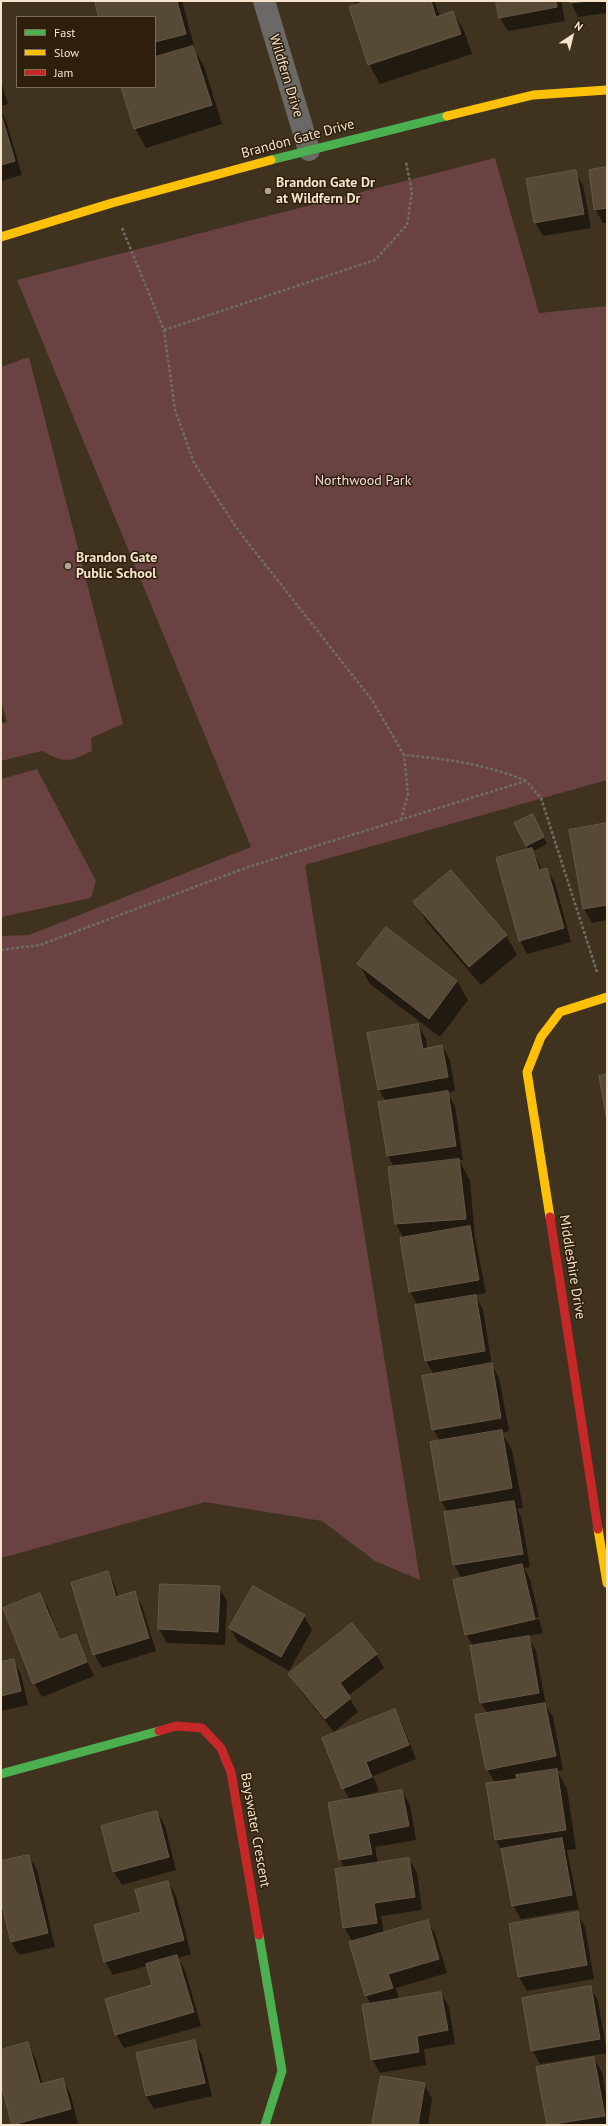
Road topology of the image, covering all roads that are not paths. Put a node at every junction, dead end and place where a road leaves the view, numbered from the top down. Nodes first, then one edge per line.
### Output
1 (264, 1) edge
2 (607, 90) edge
3 (309, 150) junction
4 (1, 237) edge
5 (606, 997) edge
6 (607, 1583) edge
7 (1, 1774) edge
8 (265, 2125) edge

1 - 3 street, Wildfern Drive
2 - 3 street, Brandon Gate Drive
3 - 4 street, Brandon Gate Drive
5 - 6 street, Middleshire Drive
7 - 8 street, Bayswater Crescent

